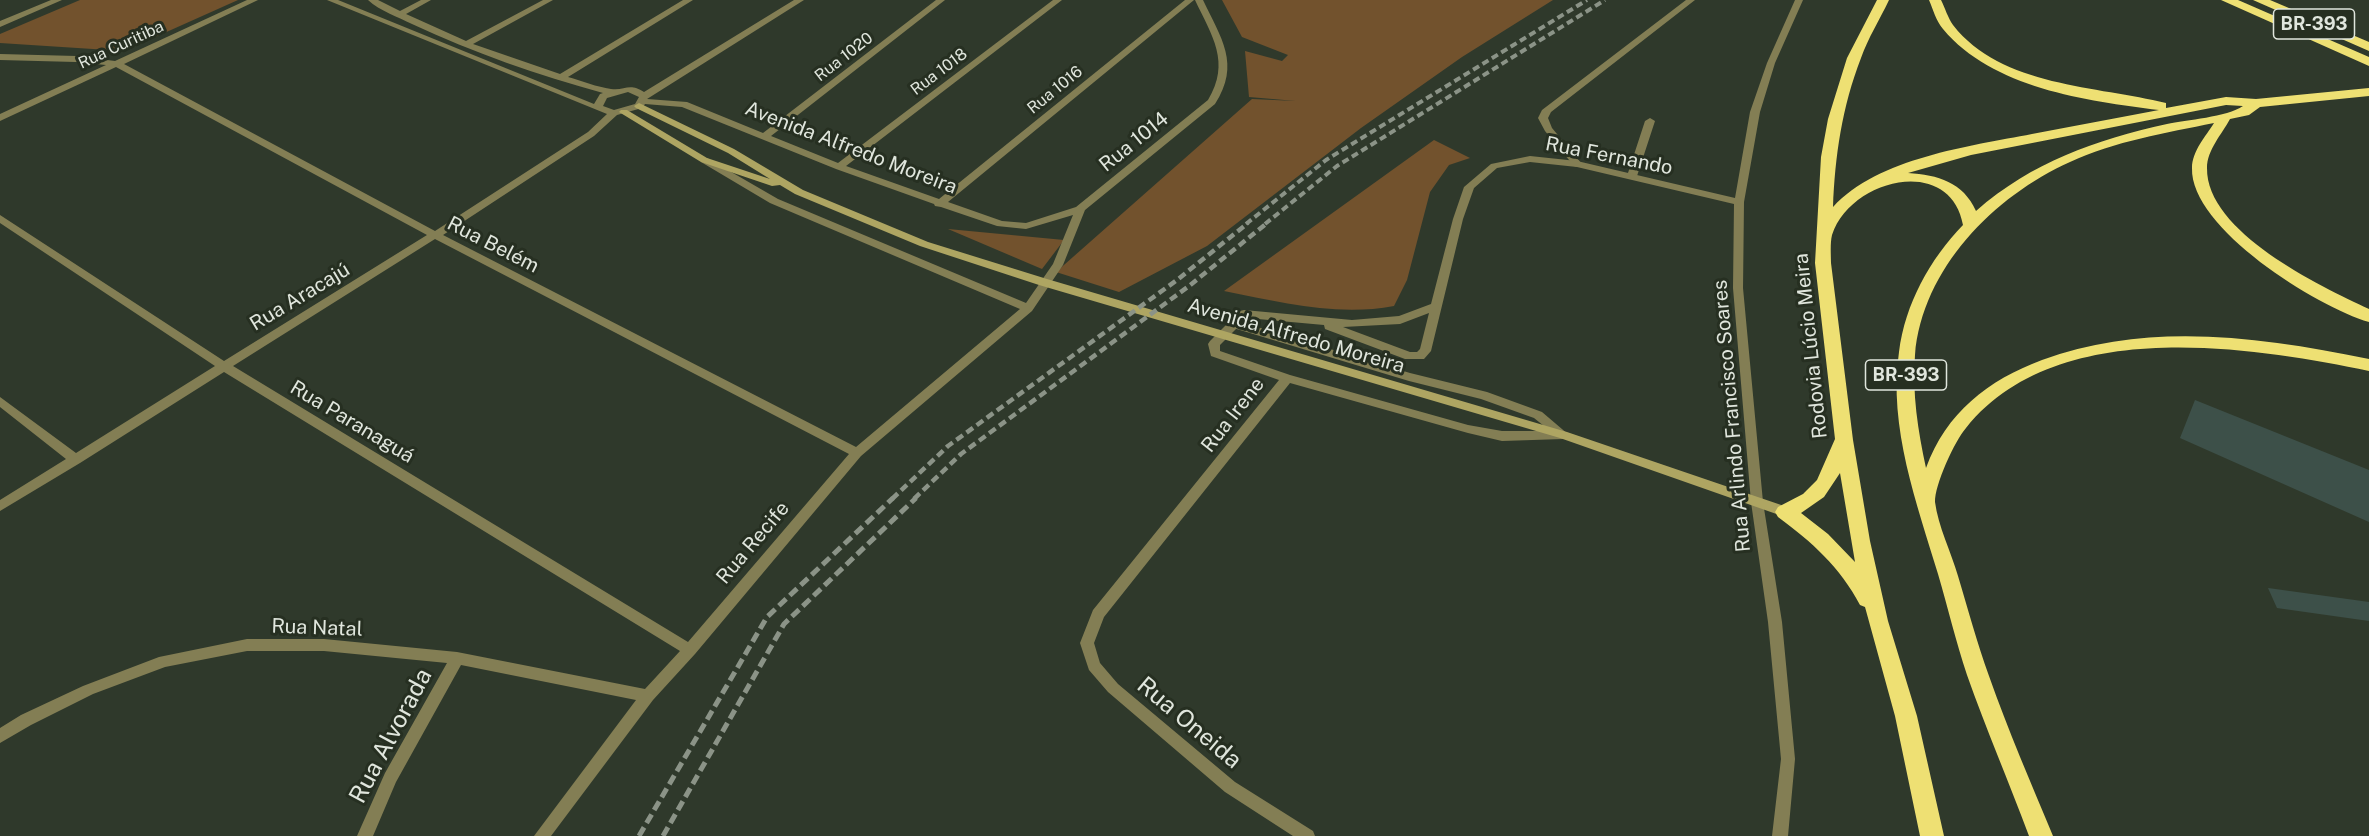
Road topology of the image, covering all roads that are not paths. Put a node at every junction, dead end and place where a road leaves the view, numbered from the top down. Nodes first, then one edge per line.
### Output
1 (58, 0) edge
2 (254, 0) edge
3 (331, 0) edge
4 (372, 0) edge
5 (428, 0) edge
6 (549, 0) edge
7 (689, 0) edge
8 (800, 0) edge
9 (941, 0) edge
10 (1058, 0) edge
11 (1190, 0) edge
12 (1199, 0) edge
13 (1691, 0) edge
14 (1799, 0) edge
15 (1882, 0) edge
16 (1935, 0) edge
17 (2210, 0) edge
18 (2227, 0) edge
19 (2259, 0) edge
20 (399, 15) junction
21 (0, 24) edge
22 (2307, 37) junction
23 (468, 43) junction
24 (2368, 56) edge
25 (0, 57) edge
26 (117, 64) junction
27 (560, 78) junction
28 (610, 92) junction
29 (2369, 92) edge
30 (642, 101) junction
31 (2256, 103) junction
32 (2181, 108) junction
33 (601, 110) junction
34 (619, 113) junction
35 (2225, 116) junction
36 (0, 118) edge
37 (1650, 121) dead end
38 (764, 137) junction
39 (704, 160) junction
40 (1577, 164) junction
41 (838, 167) junction
42 (1632, 176) junction
43 (1885, 178) junction
44 (804, 194) junction
45 (1739, 202) junction
46 (939, 204) junction
47 (1080, 209) junction
48 (0, 218) edge
49 (1971, 225) junction
50 (435, 236) junction
51 (1822, 240) junction
52 (1028, 308) junction
53 (1435, 308) junction
54 (2369, 316) edge
55 (1314, 321) junction
56 (1234, 324) junction
57 (2369, 365) edge
58 (223, 366) junction
59 (1287, 378) junction
60 (0, 401) edge
61 (1563, 435) junction
62 (1844, 440) junction
63 (857, 453) junction
64 (76, 460) junction
65 (1756, 502) junction
66 (1925, 502) junction
67 (0, 506) edge
68 (1785, 512) junction
69 (1098, 614) joint
70 (1878, 621) junction
71 (690, 650) junction
72 (457, 658) junction
73 (648, 696) junction
74 (0, 736) edge
75 (365, 836) edge
76 (542, 836) edge
77 (1307, 836) edge
78 (1780, 836) edge
79 (1932, 836) edge
80 (2041, 836) edge

1 - 21 street
2 - 26 street, Rua Curitiba
3 - 33 street
4 - 20 street
5 - 20 street
6 - 23 street
7 - 27 street
8 - 30 street
9 - 38 street, Rua 1020
10 - 41 street, Rua 1018
11 - 46 street, Rua 1016
12 - 47 street, Rua 1014
13 - 40 street
14 - 45 street, Rua Arlindo Francisco Soares
15 - 51 highway
16 - 32 highway
17 - 22 highway
18 - 22 highway
19 - 24 highway, BR-393
20 - 23 street
22 - 24 highway
23 - 27 street
25 - 26 street
26 - 36 street, Rua Curitiba
26 - 50 street, Rua Belém
27 - 28 street
28 - 30 street
28 - 33 street
29 - 31 highway, Rodovia Lúcio Meira / BR-393
30 - 34 street
30 - 38 street, Avenida Alfredo Moreira
30 - 44 street, Avenida Alfredo Moreira
31 - 32 highway, Rodovia Lúcio Meira / BR-393
31 - 35 highway, Rodovia Lúcio Meira / BR-393
32 - 43 highway, Rodovia Lúcio Meira / BR-393
33 - 34 street
34 - 39 street, Avenida Alfredo Moreira
34 - 50 street, Rua Aracajú
35 - 49 highway, Rodovia Lúcio Meira / BR-393
35 - 54 highway
37 - 42 street
38 - 41 street, Avenida Alfredo Moreira
39 - 44 street, Avenida Alfredo Moreira
39 - 52 street, Avenida Alfredo Moreira
40 - 42 street, Rua Fernando
40 - 53 street, Rua Fernando
41 - 46 street, Avenida Alfredo Moreira
42 - 45 street, Rua Fernando
43 - 49 highway
43 - 51 highway, Rodovia Lúcio Meira / BR-393
44 - 61 street, Avenida Alfredo Moreira
45 - 65 street, Rua Arlindo Francisco Soares
46 - 47 street, Avenida Alfredo Moreira
47 - 52 street, Rua 1014
48 - 58 street, Rua Paranaguá
49 - 66 highway, Rodovia Lúcio Meira / BR-393
50 - 58 street, Rua Aracajú
50 - 63 street, Rua Belém
51 - 62 highway, Rodovia Lúcio Meira / BR-393
52 - 63 street, Rua Recife
53 - 55 street, Rua Irene
53 - 55 street, Rua Fernando
55 - 56 street, Rua Irene
56 - 59 street, Rua Irene
56 - 61 street
57 - 66 highway
58 - 64 street, Rua Aracajú
58 - 71 street, Rua Paranaguá
59 - 61 street
59 - 69 street, Rua Irene
60 - 64 street
61 - 65 street, Avenida Alfredo Moreira
62 - 68 highway
62 - 70 highway, Rodovia Lúcio Meira / BR-393
63 - 71 street, Rua Recife
64 - 67 street, Rua Aracajú
65 - 68 street, Avenida Alfredo Moreira
65 - 78 street, Rua Arlindo Francisco Soares
66 - 80 highway, Rodovia Lúcio Meira / BR-393
68 - 70 highway
69 - 77 street, Rua Oneida
70 - 79 highway, Rodovia Lúcio Meira / BR-393
71 - 73 street, Rua Recife
72 - 73 street, Rua Natal
72 - 74 street, Rua Natal
72 - 75 street, Rua Alvorada
73 - 76 street, Rua Recife

